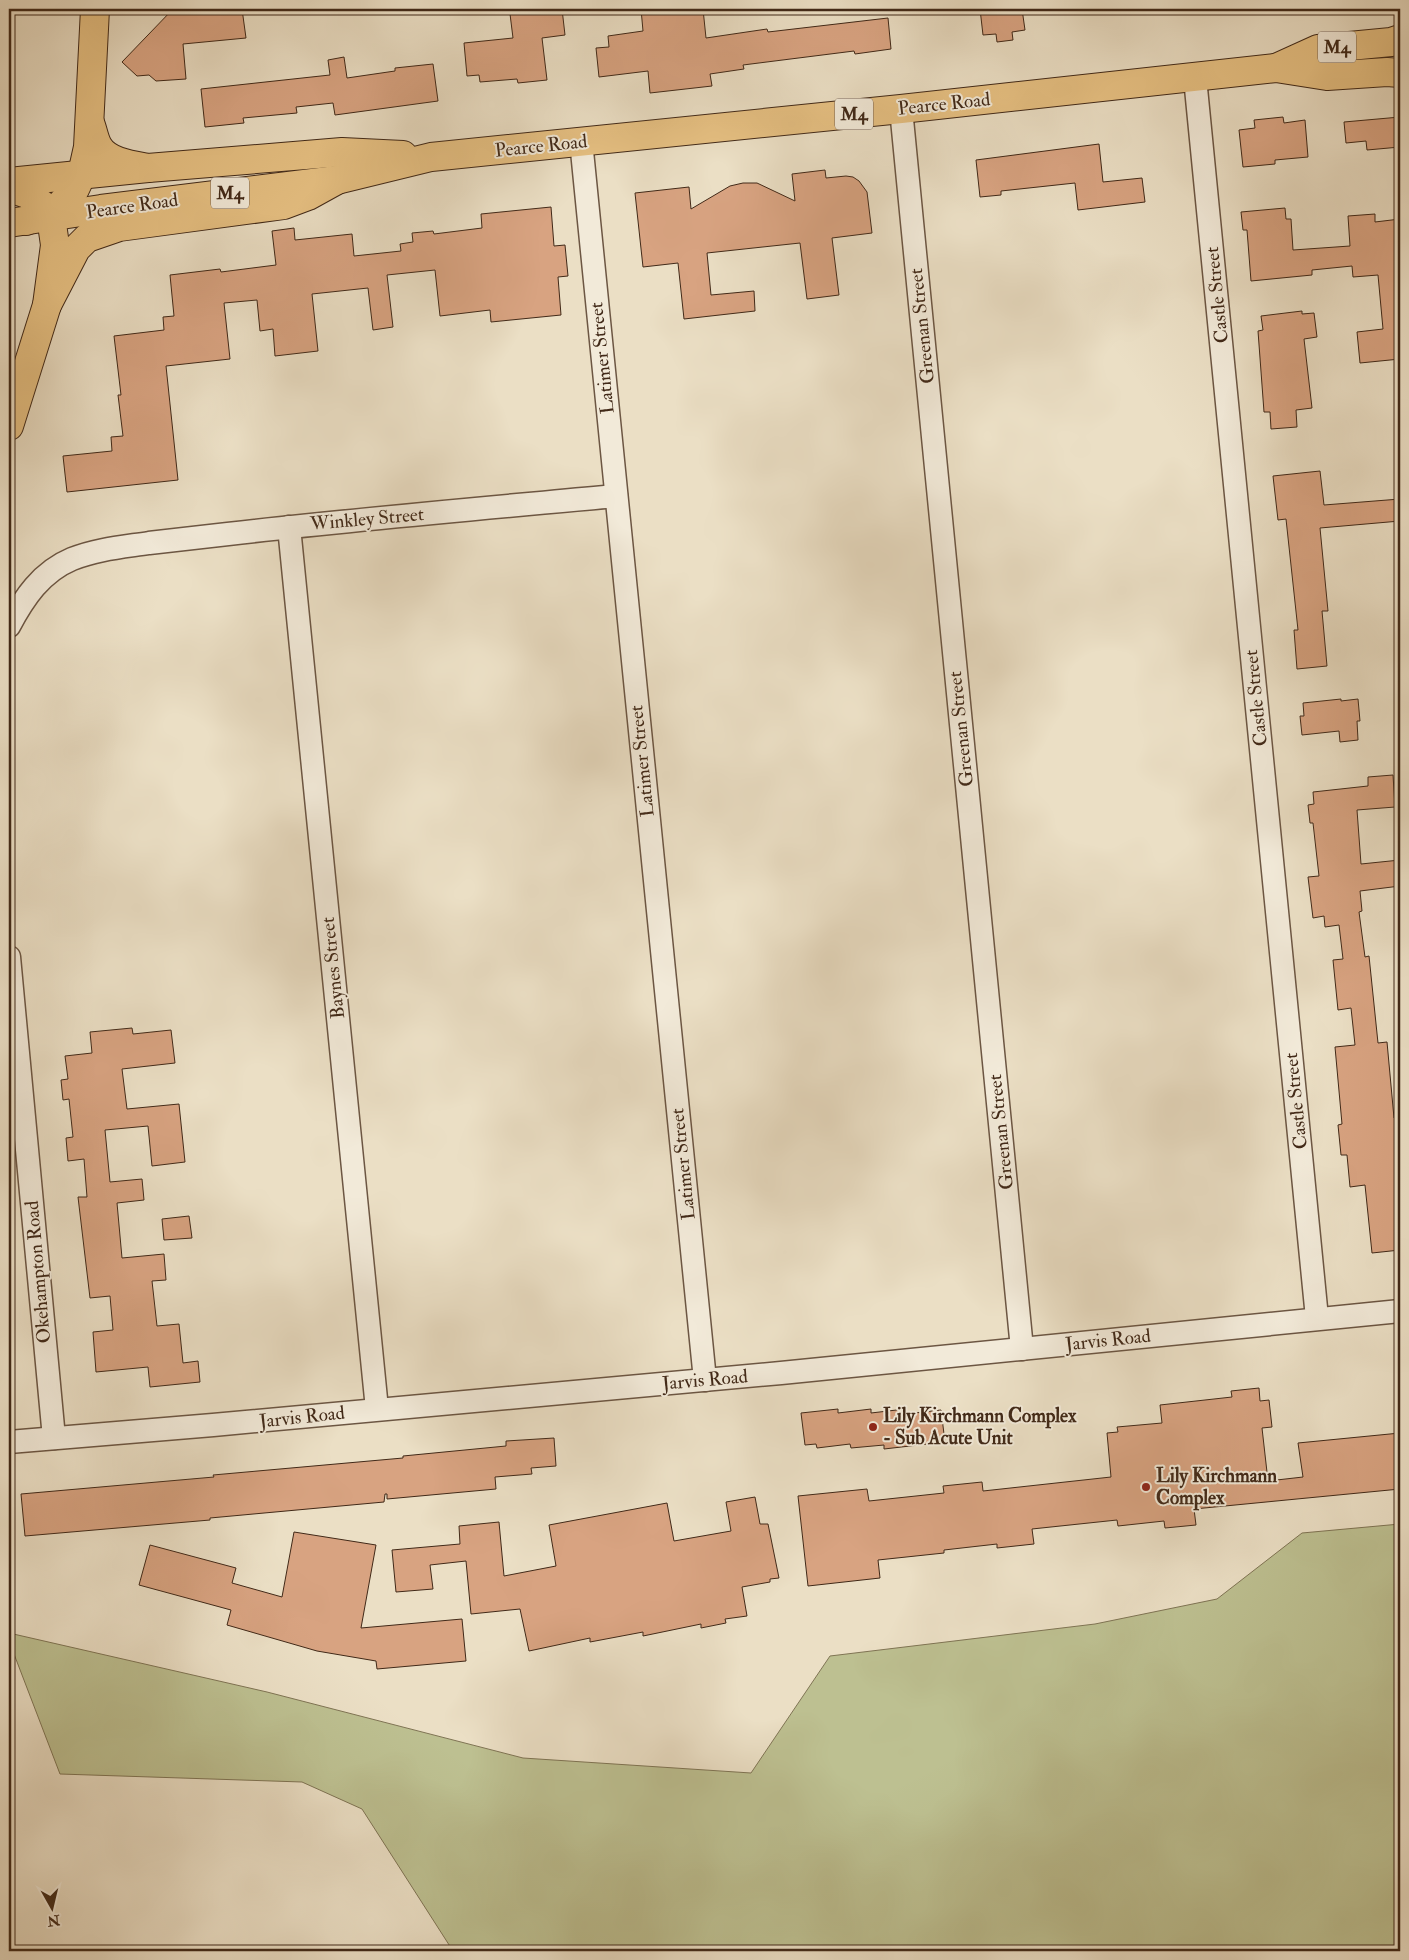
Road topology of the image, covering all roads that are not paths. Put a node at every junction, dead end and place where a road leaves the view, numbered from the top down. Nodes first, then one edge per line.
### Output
1 (95, 9) edge
2 (1400, 39) edge
3 (1276, 68) junction
4 (1400, 73) edge
5 (1194, 78) junction
6 (901, 109) junction
7 (89, 119) junction
8 (581, 141) junction
9 (432, 157) junction
10 (148, 168) junction
11 (82, 174) junction
12 (338, 180) junction
13 (19, 186) edge
14 (34, 218) edge
15 (47, 305) junction
16 (9, 426) edge
17 (616, 496) junction
18 (289, 527) junction
19 (9, 626) edge
20 (9, 957) edge
21 (1400, 1311) edge
22 (1318, 1318) junction
23 (1022, 1349) junction
24 (705, 1380) junction
25 (376, 1409) junction
26 (54, 1438) junction
27 (9, 1442) edge

1 - 7 main road
2 - 3 main road, Pearce Road / M4
3 - 4 main road, Pearce Road / M4
3 - 5 main road, Pearce Road / M4
5 - 6 main road, Pearce Road / M4
5 - 22 street, Castle Street
6 - 8 main road, Pearce Road / M4
6 - 23 street, Greenan Street
7 - 10 main road
7 - 11 main road
8 - 9 main road, Pearce Road / M4
8 - 17 street, Latimer Street
9 - 10 main road, Pearce Road / M4
9 - 12 main road, Pearce Road / M4
10 - 11 main road, Pearce Road / M4
11 - 13 main road, Pearce Road / M4
11 - 14 main road
12 - 14 main road, Pearce Road / M4
12 - 15 main road
13 - 14 main road
14 - 15 main road
15 - 16 main road
17 - 18 street, Winkley Street
17 - 24 street, Latimer Street
18 - 19 street, Winkley Street
18 - 25 street, Baynes Street
20 - 26 street, Okehampton Road
21 - 22 street, Jarvis Road
22 - 23 street, Jarvis Road
23 - 24 street, Jarvis Road
24 - 25 street, Jarvis Road
25 - 26 street, Jarvis Road
26 - 27 street, Jarvis Road

